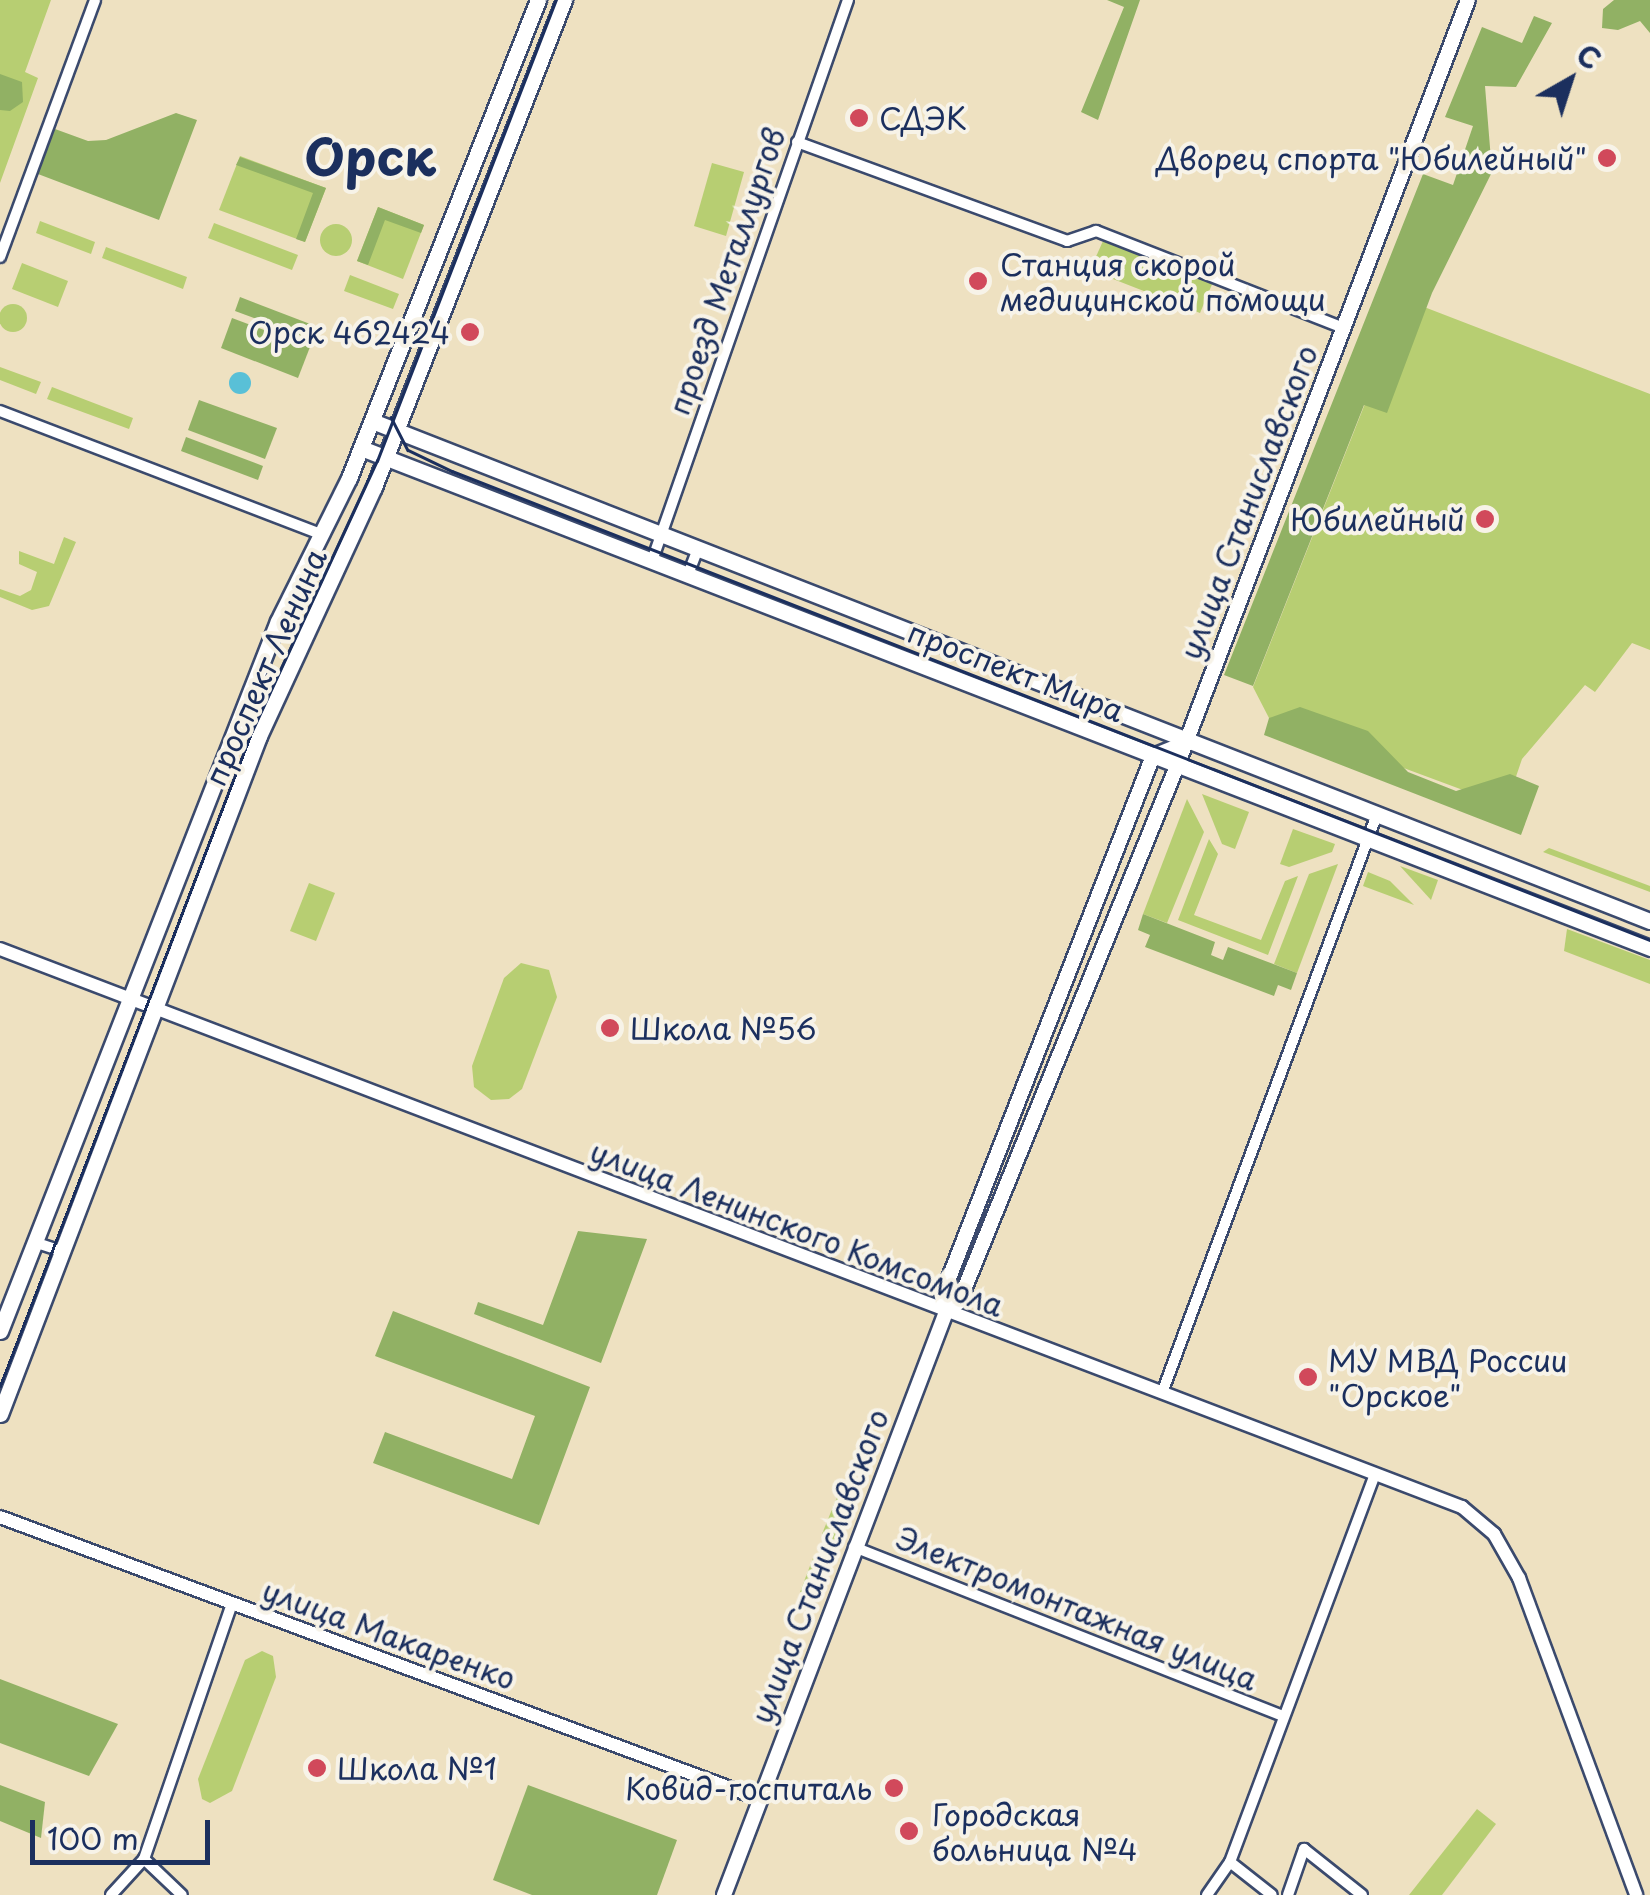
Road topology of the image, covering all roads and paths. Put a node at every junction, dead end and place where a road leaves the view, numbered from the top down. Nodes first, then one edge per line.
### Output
1 (95, 0) edge
2 (538, 0) edge
3 (564, 0) edge
4 (848, 0) edge
5 (1468, 0) edge
6 (511, 72) junction
7 (533, 79) junction
8 (486, 135) junction
9 (797, 142) junction
10 (508, 143) junction
11 (449, 228) junction
12 (470, 237) junction
13 (0, 256) edge
14 (1343, 328) junction
15 (0, 411) edge
16 (372, 421) junction
17 (396, 430) junction
18 (361, 448) junction
19 (386, 458) junction
20 (583, 503) junction
21 (573, 528) junction
22 (662, 534) junction
23 (323, 535) junction
24 (698, 548) junction
25 (653, 558) junction
26 (308, 569) junction
27 (689, 572) junction
28 (336, 578) junction
29 (870, 616) junction
30 (278, 622) junction
31 (305, 634) junction
32 (860, 640) junction
33 (983, 661) junction
34 (1022, 676) junction
35 (974, 684) junction
36 (1013, 699) junction
37 (236, 726) junction
38 (259, 736) junction
39 (1186, 743) junction
40 (1153, 756) junction
41 (1177, 766) junction
42 (216, 776) junction
43 (241, 786) junction
44 (1376, 817) junction
45 (1367, 842) junction
46 (186, 852) junction
47 (213, 863) junction
48 (176, 878) junction
49 (204, 888) junction
50 (1650, 921) edge
51 (1650, 948) edge
52 (0, 949) edge
53 (129, 998) junction
54 (159, 1010) junction
55 (34, 1242) junction
56 (64, 1252) junction
57 (946, 1312) junction
58 (0, 1331) edge
59 (1162, 1394) junction
60 (0, 1414) edge
61 (1375, 1474) junction
62 (0, 1517) edge
63 (854, 1546) junction
64 (232, 1603) junction
65 (1281, 1715) junction
66 (760, 1799) junction
67 (144, 1858) junction
68 (1230, 1862) junction
69 (111, 1895) edge
70 (182, 1895) edge
71 (724, 1895) edge
72 (1207, 1895) edge
73 (1272, 1895) edge
74 (1288, 1895) edge
75 (1362, 1895) edge
76 (1636, 1895) edge

1 - 13 street
2 - 6 main road, проспект Ленина
3 - 7 main road, проспект Ленина
4 - 9 street, проезд Металлургов
5 - 14 main road, улица Станиславского
6 - 7 street
6 - 8 main road, проспект Ленина
7 - 10 main road, проспект Ленина
8 - 10 street
8 - 11 main road, проспект Ленина
9 - 14 street
9 - 22 street, проезд Металлургов
10 - 12 main road, проспект Ленина
11 - 12 street
11 - 16 main road, проспект Ленина
12 - 17 main road, проспект Ленина
14 - 39 main road, улица Станиславского
15 - 23 street
16 - 17 main road, проспект Мира
16 - 18 main road, проспект Ленина
17 - 19 main road, проспект Ленина
17 - 20 main road, проспект Мира
18 - 19 main road, проспект Мира
18 - 23 main road, проспект Ленина
19 - 21 main road, проспект Мира
19 - 28 main road, проспект Ленина
20 - 21 street
20 - 22 main road, проспект Мира
21 - 25 main road, проспект Мира
22 - 24 main road, проспект Мира
22 - 25 street, проезд Металлургов
23 - 26 main road, проспект Ленина
24 - 27 street
24 - 29 main road, проспект Мира
25 - 27 main road, проспект Мира
26 - 28 street
26 - 30 main road, проспект Ленина
27 - 32 main road, проспект Мира
28 - 31 main road, проспект Ленина
29 - 32 street
29 - 33 main road, проспект Мира
30 - 31 street
30 - 37 main road, проспект Ленина
31 - 38 main road, проспект Ленина
32 - 35 main road, проспект Мира
33 - 34 main road, проспект Мира
33 - 35 street
34 - 36 street
34 - 39 main road, проспект Мира
35 - 36 main road, проспект Мира
36 - 40 main road, проспект Мира
37 - 38 street
37 - 42 main road, проспект Ленина
38 - 43 main road, проспект Ленина
39 - 40 main road
39 - 41 main road, улица Станиславского
39 - 44 main road, проспект Мира
40 - 41 main road, проспект Мира
40 - 57 main road, улица Станиславского
41 - 45 main road, проспект Мира
41 - 57 main road, улица Станиславского
42 - 43 street
42 - 46 main road, проспект Ленина
43 - 47 main road, проспект Ленина
44 - 45 street
44 - 50 main road, проспект Мира
45 - 51 main road, проспект Мира
45 - 59 street
46 - 47 street
46 - 48 main road, проспект Ленина
47 - 49 main road, проспект Ленина
48 - 49 street
48 - 53 main road, проспект Ленина
49 - 54 main road, проспект Ленина
52 - 53 street, улица Ленинского Комсомола
53 - 54 street, улица Ленинского Комсомола
53 - 55 main road, проспект Ленина
54 - 56 main road, проспект Ленина
54 - 57 street, улица Ленинского Комсомола
55 - 56 street
55 - 58 main road, проспект Ленина
56 - 60 main road, проспект Ленина
57 - 59 street, улица Ленинского Комсомола
57 - 63 main road, улица Станиславского
59 - 61 street, улица Ленинского Комсомола
61 - 65 street
61 - 76 street, улица Ленинского Комсомола
62 - 64 street, улица Макаренко
63 - 65 street, Электромонтажная улица
63 - 66 main road, улица Станиславского
64 - 66 street, улица Макаренко
64 - 67 street
65 - 68 street
66 - 71 main road, улица Станиславского
67 - 69 street
67 - 70 street
68 - 72 street
68 - 73 street
74 - 75 street

